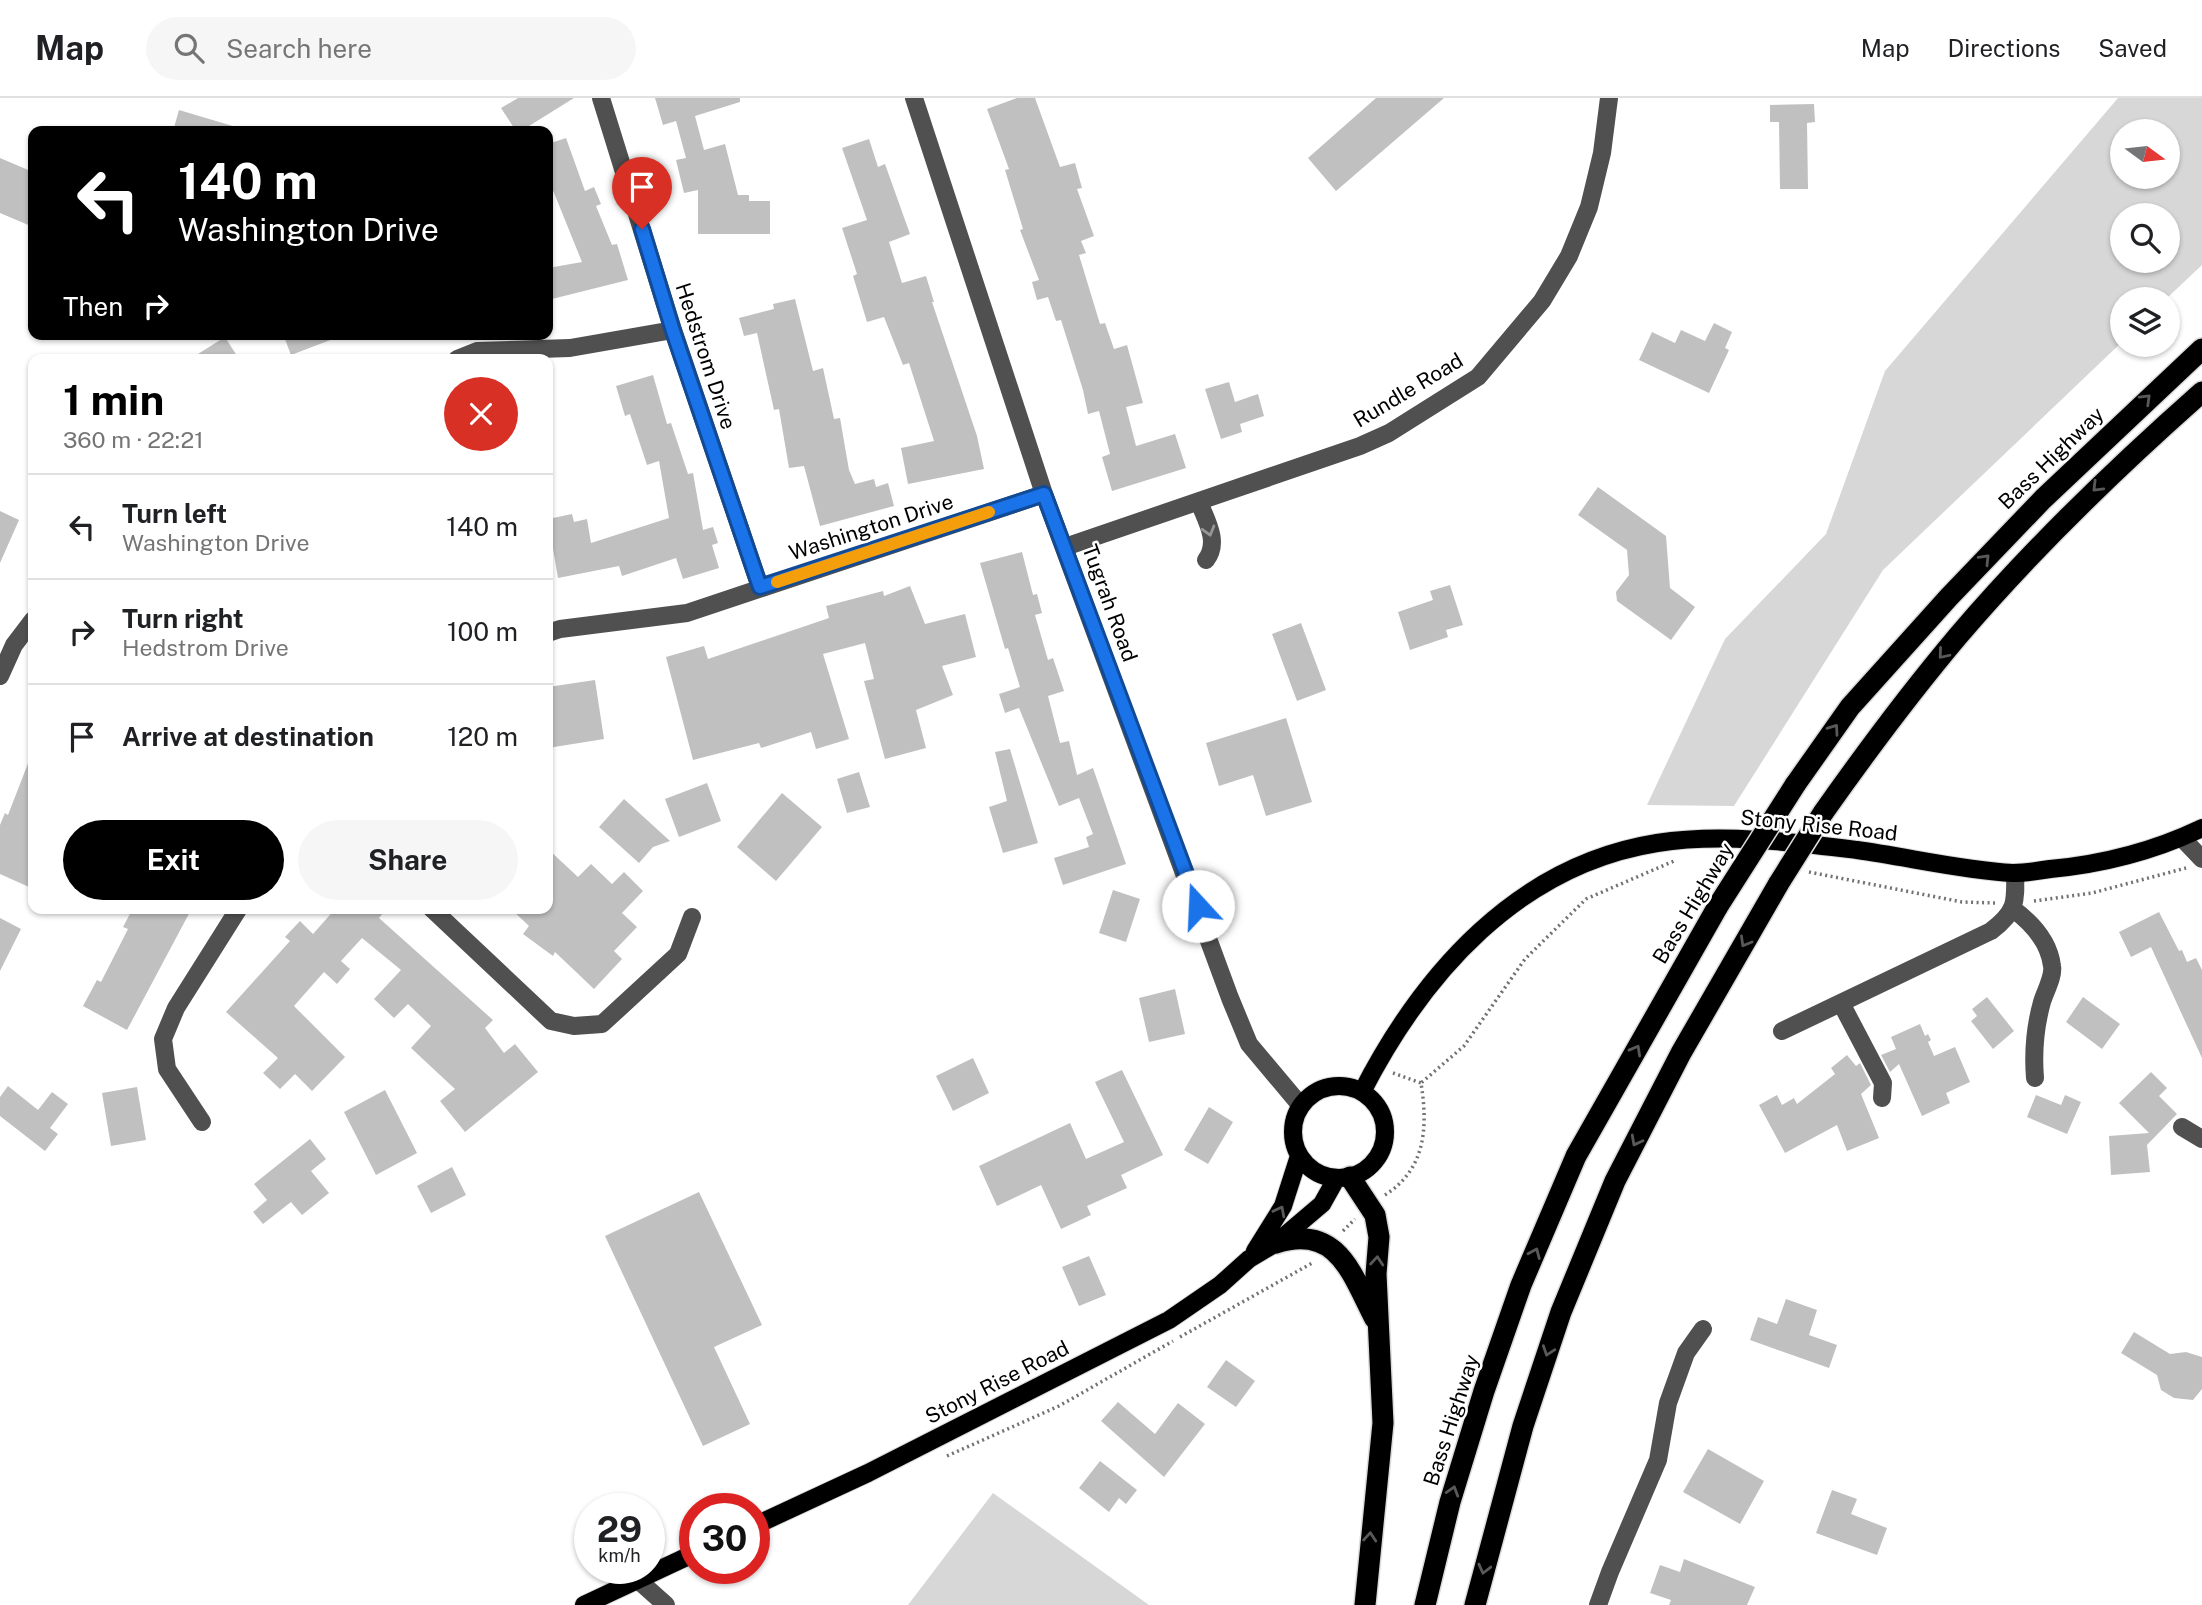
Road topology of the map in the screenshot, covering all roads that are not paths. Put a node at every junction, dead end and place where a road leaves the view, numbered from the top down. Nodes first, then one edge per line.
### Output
1 (601, 98) edge
2 (914, 98) edge
3 (1609, 98) edge
4 (673, 331) junction
5 (2202, 349) edge
6 (470, 354) edge
7 (2202, 392) edge
8 (1044, 494) junction
9 (1199, 502) junction
10 (1065, 547) junction
11 (1206, 559) dead end
12 (760, 587) junction
13 (28, 627) edge
14 (553, 632) edge
15 (0, 676) edge
16 (2202, 828) edge
17 (2182, 838) junction
18 (2202, 859) edge
19 (2015, 873) junction
20 (2013, 909) junction
21 (235, 914) edge
22 (437, 914) edge
23 (692, 917) dead end
24 (1841, 1003) junction
25 (1782, 1031) dead end
26 (2035, 1078) dead end
27 (1362, 1092) junction
28 (1882, 1098) dead end
29 (1301, 1106) junction
30 (202, 1122) dead end
31 (2182, 1127) dead end
32 (2202, 1139) edge
33 (1299, 1156) junction
34 (1343, 1178) junction
35 (1276, 1242) junction
36 (1249, 1259) junction
37 (1378, 1324) junction
38 (1703, 1329) dead end
39 (770, 1519) edge
40 (629, 1584) edge
41 (642, 1584) edge
42 (584, 1605) edge
43 (666, 1605) edge
44 (1365, 1605) edge
45 (1425, 1605) edge
46 (1475, 1605) edge
47 (1598, 1605) edge

1 - 4 street, Hedstrom Drive
2 - 8 street, Tugrah Road
3 - 9 street, Rundle Road
4 - 6 street
4 - 12 street, Hedstrom Drive
45 -> 5 highway, Bass Highway, bridge
7 -> 46 highway, bridge
8 - 10 street, Tugrah Road
8 - 12 street, Washington Drive
9 - 10 street, Rundle Road
9 -> 11 street
10 - 29 street, Tugrah Road
12 - 14 street, Washington Drive
13 - 15 street
16 - 17 main road, Stony Rise Road
17 - 18 street
17 - 19 main road, Stony Rise Road
19 - 20 street
19 - 27 main road, Stony Rise Road
20 - 24 street
20 - 26 street
21 - 30 street
22 - 23 street
24 - 25 street
24 - 28 street
27 - 29 main road
27 - 34 main road
29 - 33 main road
31 - 32 street
33 - 34 main road
36 -> 33 main road, Stony Rise Road
34 - 35 main road, Stony Rise Road
37 -> 34 highway
35 - 36 main road, Stony Rise Road
35 - 37 highway
36 - 39 main road, Stony Rise Road
44 -> 37 highway
38 - 47 street
40 - 42 main road
41 - 43 street

